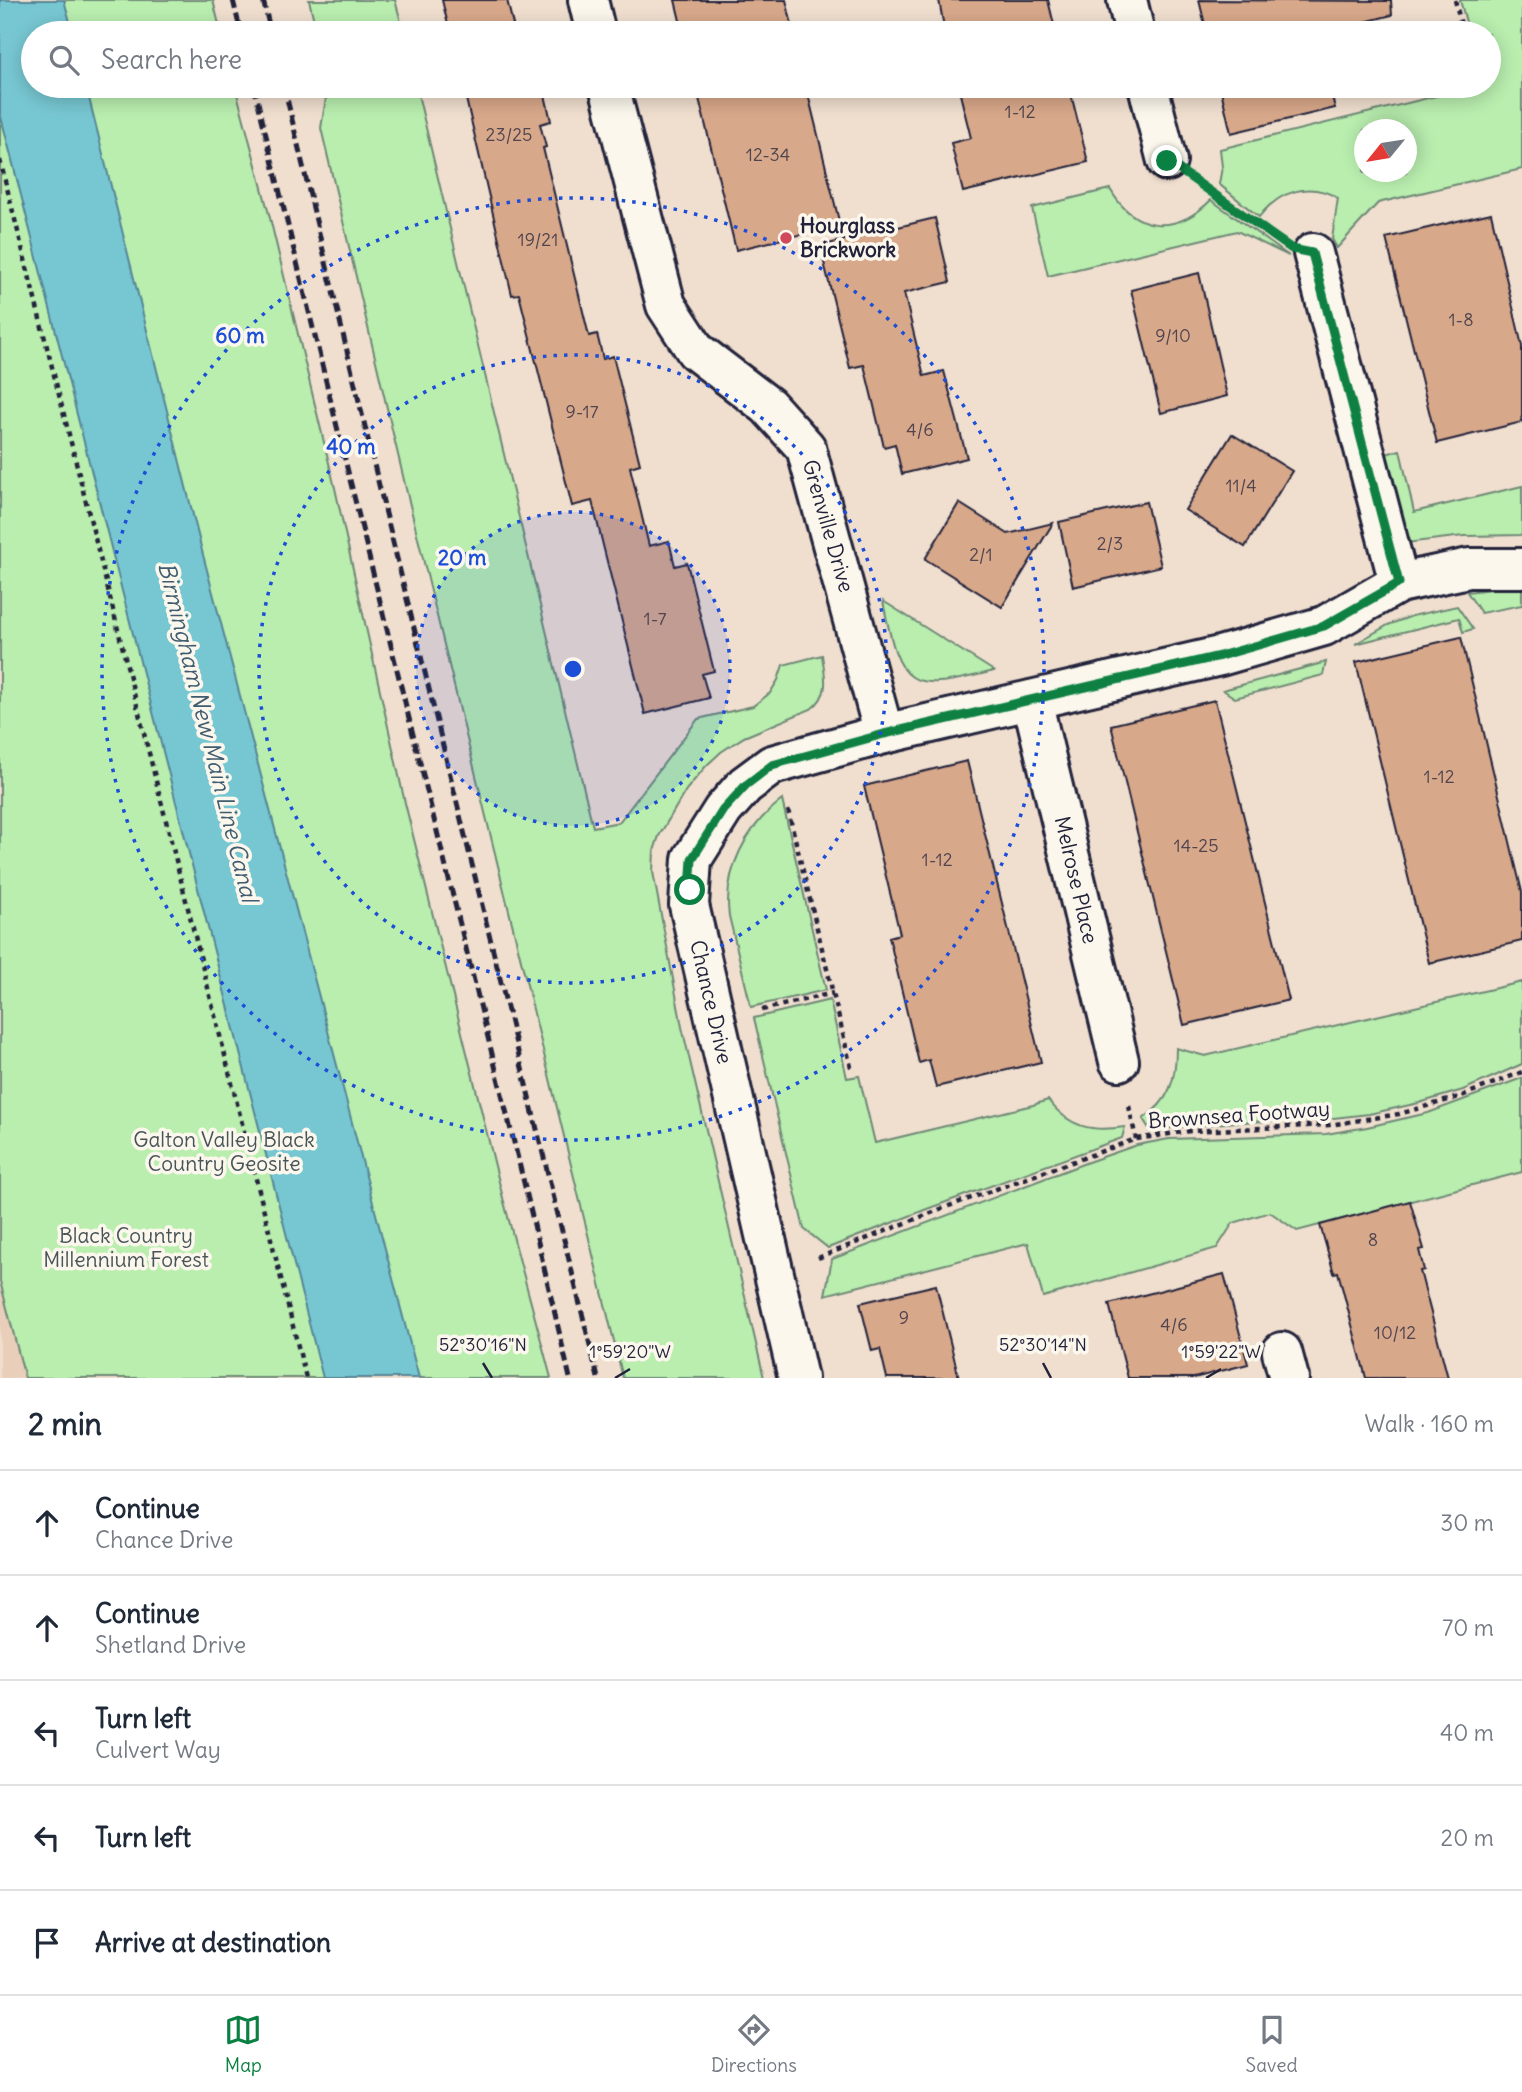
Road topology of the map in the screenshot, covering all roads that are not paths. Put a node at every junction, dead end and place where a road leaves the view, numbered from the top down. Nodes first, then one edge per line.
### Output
1 (588, 0) edge
2 (1127, 0) edge
3 (593, 21) edge
4 (1132, 21) edge
5 (612, 98) edge
6 (1151, 98) edge
7 (1167, 161) road end
8 (1312, 253) road end
9 (1522, 568) edge
10 (1399, 583) junction
11 (1032, 700) junction
12 (884, 734) junction
13 (1119, 1061) dead end
14 (798, 1378) edge

1 - 3 street
2 - 4 street
5 - 12 street, Grenville Drive
6 - 7 street
8 - 10 street
9 - 10 street, Chance Drive
10 - 11 street, Chance Drive
11 - 12 street, Chance Drive
11 - 13 street, Melrose Place
12 - 14 street, Chance Drive

